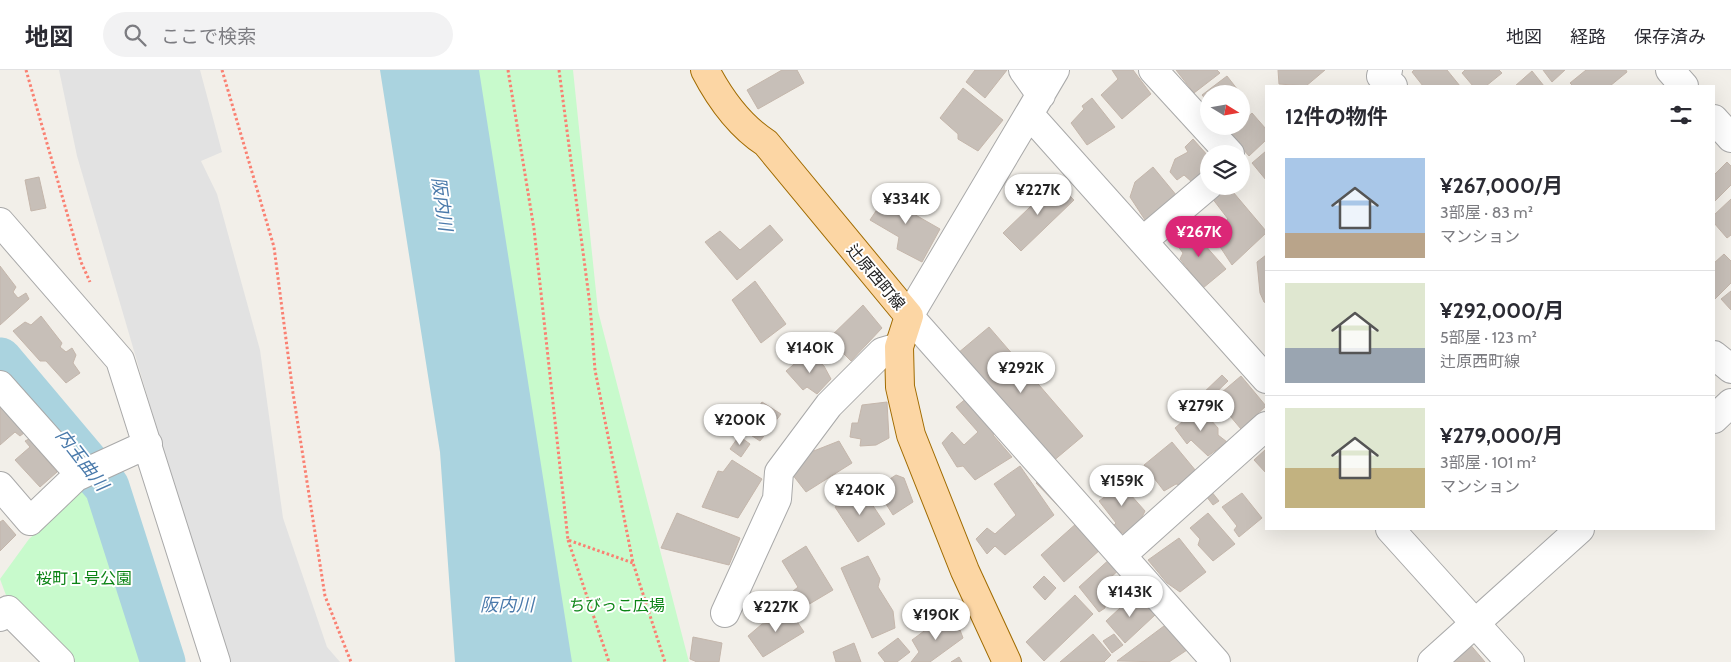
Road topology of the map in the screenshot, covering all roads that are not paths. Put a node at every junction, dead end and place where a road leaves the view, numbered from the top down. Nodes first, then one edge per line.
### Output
1 (705, 70) edge
2 (1023, 70) edge
3 (1055, 70) edge
4 (1072, 70) edge
5 (1153, 70) edge
6 (1670, 70) edge
7 (1683, 85) edge
8 (1035, 104) junction
9 (1715, 120) edge
10 (1731, 138) edge
11 (1222, 145) edge
12 (1200, 193) edge
13 (0, 222) edge
14 (1144, 240) junction
15 (909, 316) junction
16 (899, 347) junction
17 (1715, 356) edge
18 (1731, 370) edge
19 (1265, 375) edge
20 (0, 385) edge
21 (1731, 403) edge
22 (1715, 418) edge
23 (1265, 427) edge
24 (148, 444) junction
25 (77, 477) junction
26 (0, 486) edge
27 (1391, 530) edge
28 (1579, 530) edge
29 (1122, 555) junction
30 (725, 613) dead end
31 (0, 617) edge
32 (1475, 623) junction
33 (60, 662) edge
34 (216, 662) edge
35 (1007, 662) edge
36 (1216, 662) edge
37 (1432, 662) edge
38 (1510, 662) edge

1 - 15 main road, 辻原西町線
2 - 8 street
3 - 8 street
4 - 8 street
5 - 11 street
6 - 7 street
8 - 14 street
8 - 15 street
9 - 10 street
12 - 14 street
13 - 24 street
14 - 19 street
15 - 16 main road, 辻原西町線
15 - 29 street
16 - 30 street
16 - 35 main road, 辻原西町線
17 - 18 street
20 - 25 street
21 - 22 street
23 - 29 street
24 - 25 street
24 - 34 street
25 - 26 street
27 - 32 street
28 - 32 street
29 - 36 street
31 - 33 street
32 - 37 street
32 - 38 street

